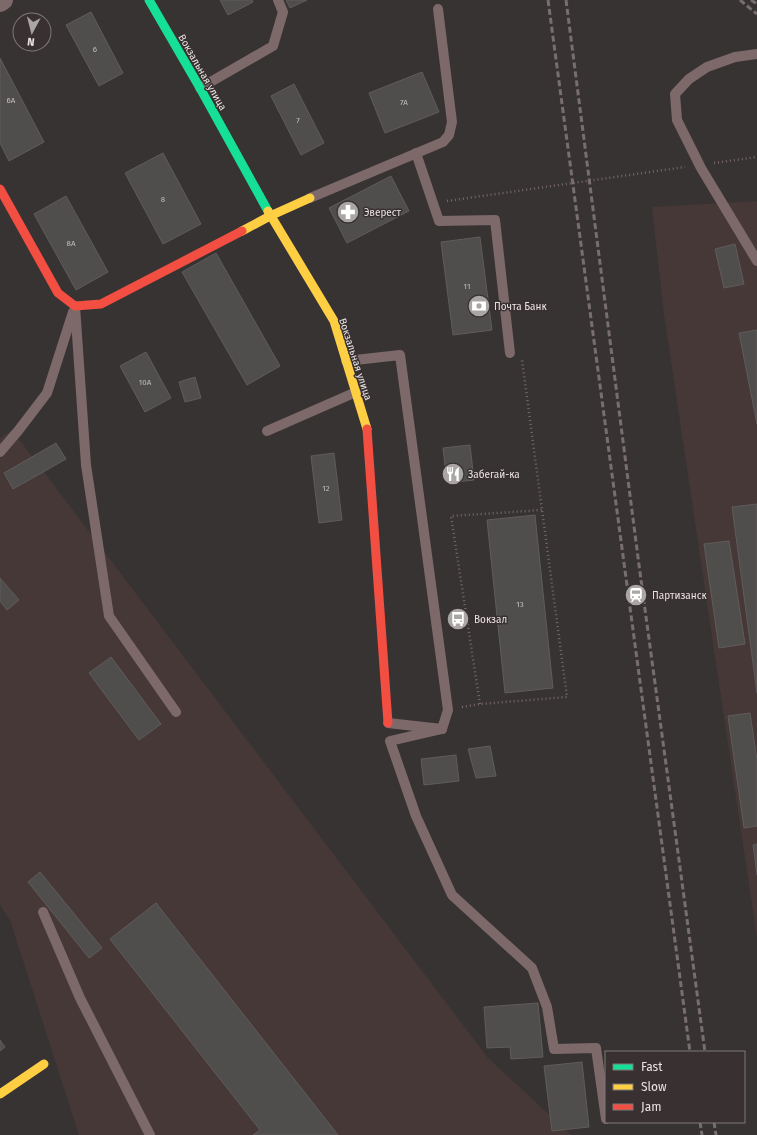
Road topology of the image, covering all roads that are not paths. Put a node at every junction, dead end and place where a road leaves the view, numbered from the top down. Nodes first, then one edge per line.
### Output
1 (3, 0) edge
2 (149, 0) edge
3 (278, 0) edge
4 (0, 2) edge
5 (438, 9) dead end
6 (757, 54) edge
7 (200, 88) junction
8 (416, 153) junction
9 (0, 189) edge
10 (310, 198) joint
11 (270, 216) junction
12 (757, 261) edge
13 (75, 306) junction
14 (510, 353) road end
15 (346, 361) junction
16 (356, 392) junction
17 (267, 431) dead end
18 (0, 452) edge
19 (176, 712) dead end
20 (388, 723) joint
21 (442, 729) junction
22 (43, 912) dead end
23 (44, 1064) dead end
24 (0, 1094) edge
25 (605, 1116) edge
26 (150, 1135) edge

1 - 4 street
2 - 7 street, Вокзальная улица
3 - 7 lane
5 - 8 lane
6 - 12 lane
7 - 11 street, Вокзальная улица
8 - 10 lane
8 - 14 lane
9 - 13 street
10 - 11 street
11 - 13 street
11 - 15 street, Вокзальная улица
13 - 18 lane
13 - 19 lane
15 - 16 street, Вокзальная улица
15 - 21 lane
16 - 17 lane
16 - 20 street, Вокзальная улица
20 - 21 lane
21 - 25 lane
22 - 26 lane
23 - 24 street

